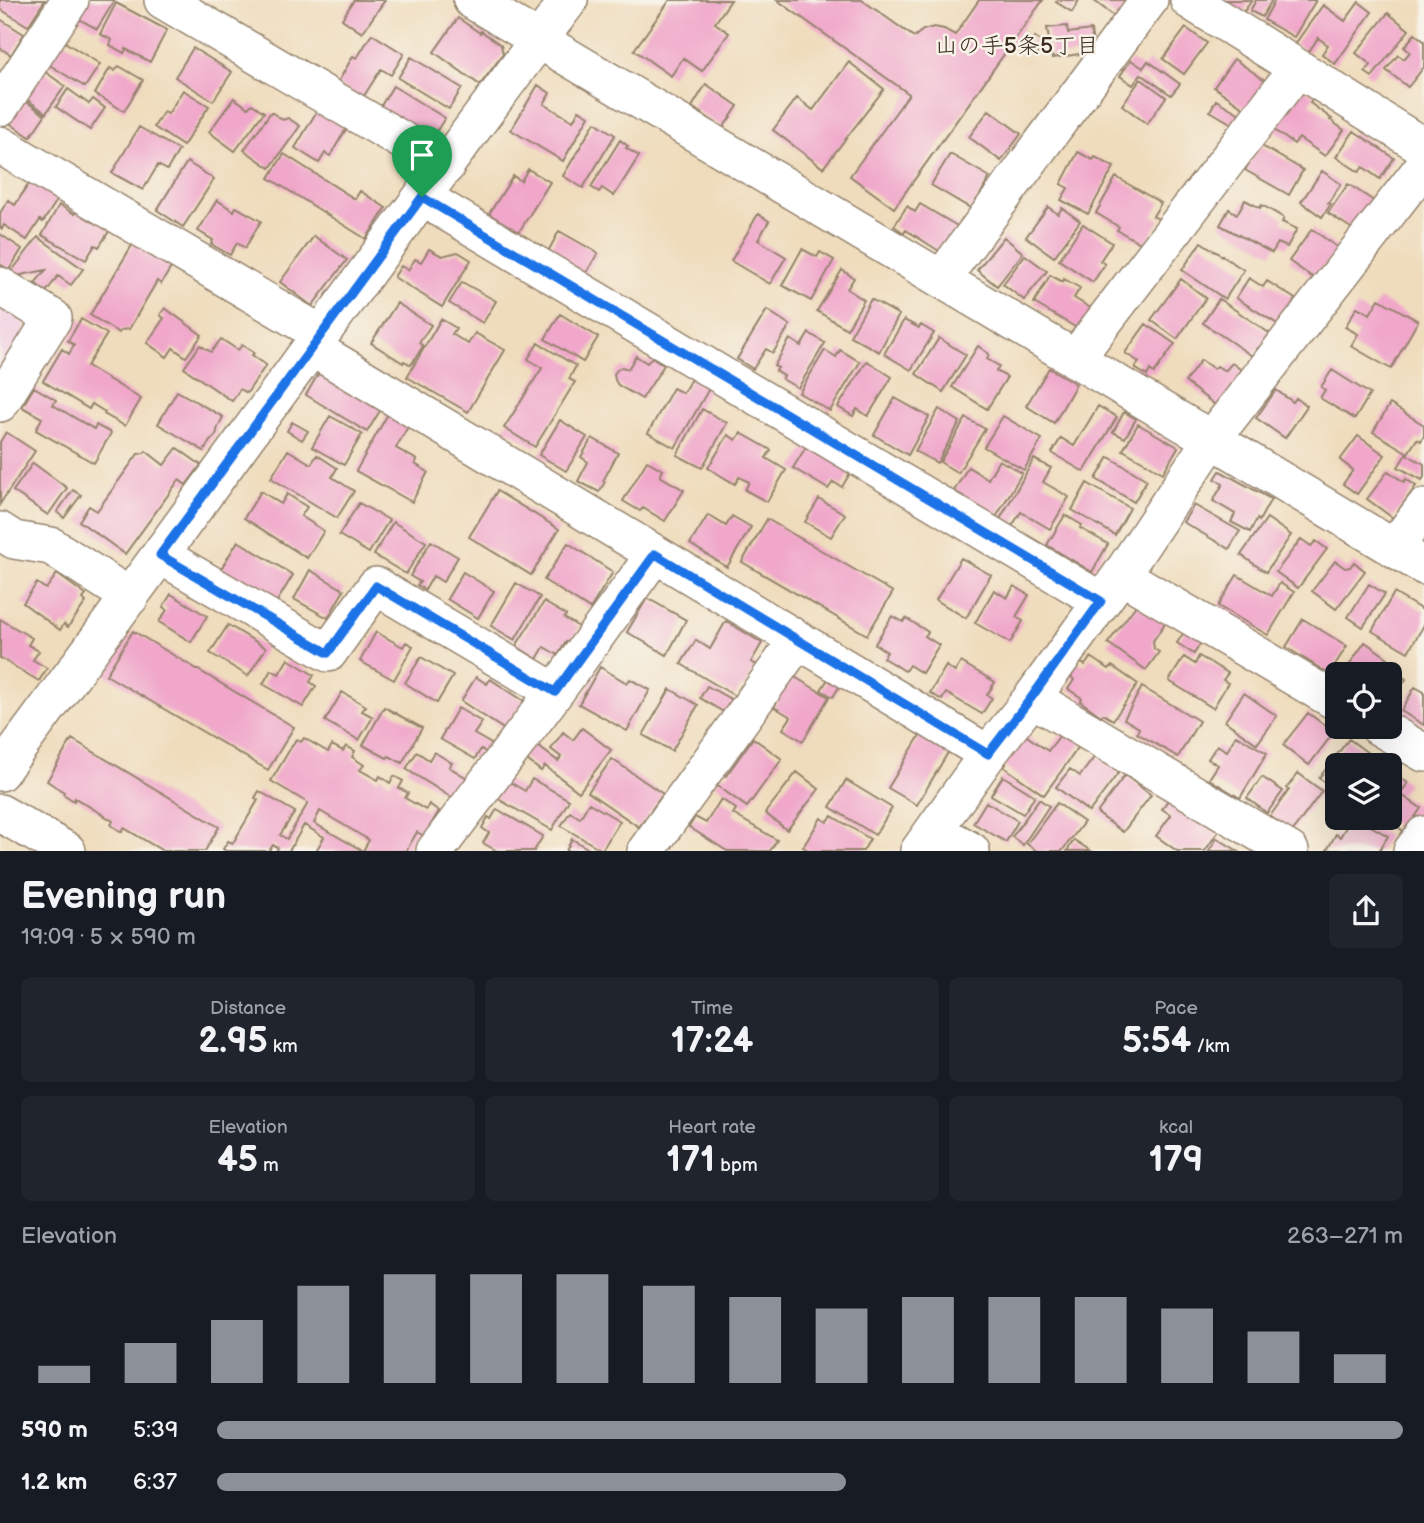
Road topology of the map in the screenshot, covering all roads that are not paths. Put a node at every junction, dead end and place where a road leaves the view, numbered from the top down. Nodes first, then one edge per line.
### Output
1 (70, 0) edge
2 (163, 0) edge
3 (472, 0) edge
4 (569, 0) edge
5 (1149, 0) edge
6 (1189, 0) edge
7 (540, 40) junction
8 (1298, 68) junction
9 (0, 107) edge
10 (0, 145) edge
11 (1424, 147) edge
12 (446, 166) junction
13 (1424, 166) edge
14 (422, 197) junction
15 (942, 278) junction
16 (0, 286) edge
17 (316, 341) junction
18 (1075, 359) junction
19 (0, 403) edge
20 (1212, 439) junction
21 (1424, 508) edge
22 (0, 531) edge
23 (655, 554) junction
24 (160, 555) junction
25 (1409, 557) edge
26 (1111, 588) junction
27 (130, 597) junction
28 (798, 640) junction
29 (555, 692) junction
30 (1325, 696) edge
31 (1031, 698) junction
32 (1400, 739) edge
33 (1424, 753) edge
34 (988, 754) junction
35 (0, 772) edge
36 (0, 813) edge
37 (1424, 835) edge
38 (927, 840) edge
39 (67, 851) edge
40 (435, 851) edge
41 (646, 851) edge
42 (971, 851) edge
43 (1290, 851) edge
44 (1412, 851) edge

1 - 9 street
2 - 12 street
3 - 7 street
4 - 7 street
5 - 15 street
6 - 8 street
7 - 12 street
7 - 15 street
8 - 11 street
8 - 18 street
10 - 17 street
12 - 14 street
13 - 20 street
14 - 17 street
14 - 26 street
15 - 18 street
16 - 19 street
17 - 23 street
17 - 24 street
18 - 20 street
20 - 25 street
20 - 26 street
21 - 25 street
22 - 27 street
23 - 28 street
23 - 29 street
24 - 27 street
24 - 29 street
26 - 30 street
26 - 31 street
27 - 35 street
28 - 34 street
28 - 41 street
29 - 40 street
31 - 34 street
31 - 43 street
32 - 33 street
34 - 38 street
36 - 39 street
37 - 44 street
38 - 42 street

